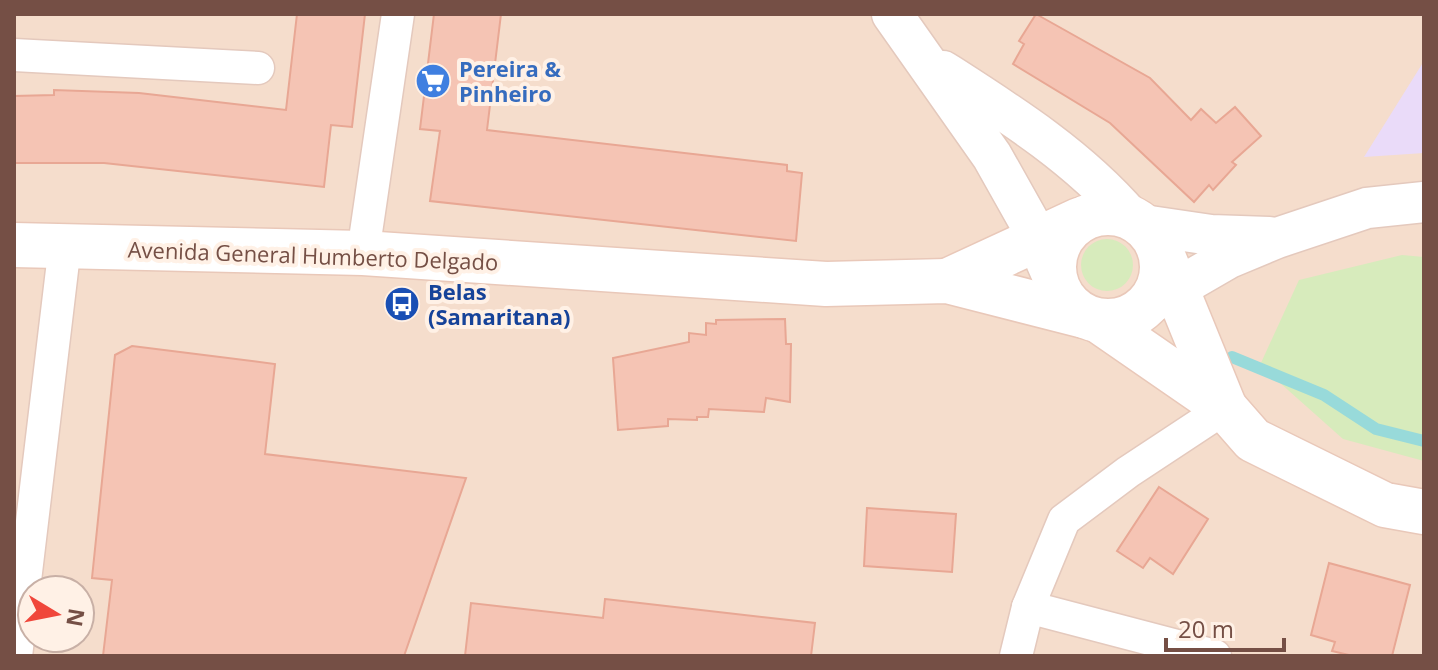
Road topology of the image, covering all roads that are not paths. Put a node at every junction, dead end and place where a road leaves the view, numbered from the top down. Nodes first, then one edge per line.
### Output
1 (398, 14) edge
2 (892, 14) edge
3 (14, 55) edge
4 (926, 61) junction
5 (258, 68) dead end
6 (1424, 202) edge
7 (1085, 217) junction
8 (1277, 238) junction
9 (1037, 240) junction
10 (14, 245) edge
11 (65, 245) junction
12 (363, 253) junction
13 (1151, 257) junction
14 (947, 281) junction
15 (1055, 282) junction
16 (1092, 318) junction
17 (1225, 408) junction
18 (1424, 512) edge
19 (1028, 607) junction
20 (16, 656) edge
21 (1016, 656) edge
22 (1215, 656) edge

1 - 12 street
2 - 4 street
3 - 5 street
4 - 9 street
4 - 13 street
6 - 8 street
7 - 9 main road, Avenida General Humberto Delgado
7 - 13 main road
7 - 15 main road
8 - 13 street
8 - 13 street
9 - 14 main road, Avenida General Humberto Delgado
9 - 15 street
10 - 11 main road, Avenida General Humberto Delgado
11 - 12 main road, Avenida General Humberto Delgado
11 - 20 street
12 - 14 main road, Avenida General Humberto Delgado
13 - 16 main road
13 - 17 main road
14 - 16 main road, Avenida General Humberto Delgado
15 - 16 main road
16 - 17 main road
17 - 18 main road
17 - 19 street
19 - 21 street
19 - 22 street

